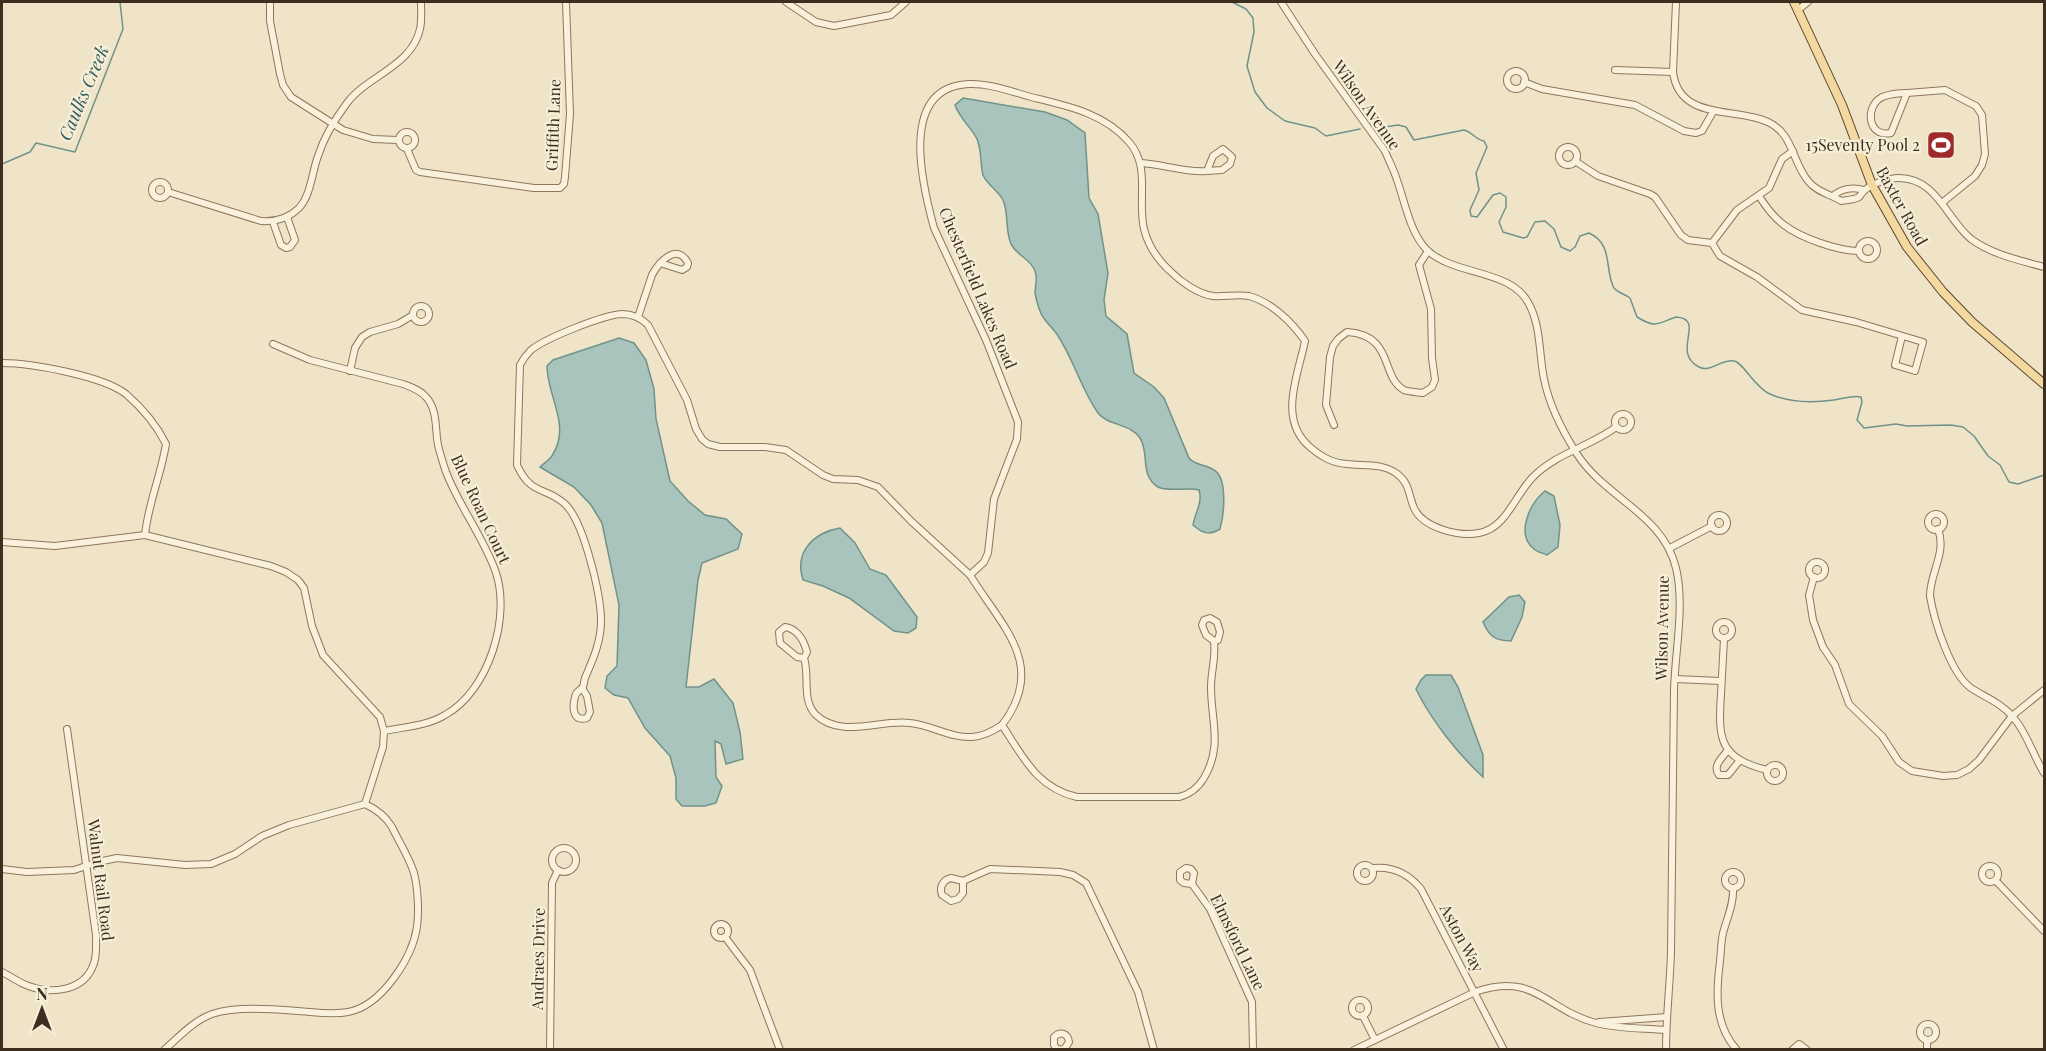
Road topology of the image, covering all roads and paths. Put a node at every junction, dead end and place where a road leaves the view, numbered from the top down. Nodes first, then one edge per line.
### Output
1 (271, 2) edge
2 (421, 2) edge
3 (566, 2) edge
4 (786, 2) edge
5 (801, 2) edge
6 (906, 2) edge
7 (1281, 2) edge
8 (1676, 2) edge
9 (1794, 2) edge
10 (1808, 2) edge
11 (800, 9) junction
12 (1798, 9) junction
13 (1615, 70) dead end
14 (1673, 72) junction
15 (1524, 82) dead end
16 (1907, 93) junction
17 (1713, 112) junction
18 (332, 124) junction
19 (398, 140) junction
20 (407, 149) junction
21 (1793, 151) junction
22 (1575, 161) dead end
23 (1141, 163) junction
24 (1207, 171) dead end
25 (1872, 185) junction
26 (168, 192) dead end
27 (1759, 196) junction
28 (1943, 202) junction
29 (287, 217) junction
30 (273, 222) junction
31 (1712, 243) junction
32 (1428, 251) junction
33 (1859, 251) dead end
34 (660, 264) dead end
35 (2044, 267) edge
36 (413, 315) dead end
37 (638, 317) junction
38 (1902, 336) junction
39 (273, 344) dead end
40 (2, 363) edge
41 (350, 371) junction
42 (2044, 384) edge
43 (1334, 424) dead end
44 (1616, 427) dead end
45 (1575, 451) junction
46 (1712, 526) dead end
47 (1938, 529) dead end
48 (145, 535) junction
49 (2, 542) edge
50 (1670, 548) junction
51 (970, 575) junction
52 (1814, 577) dead end
53 (1724, 639) dead end
54 (1214, 641) dead end
55 (804, 658) junction
56 (1674, 679) junction
57 (1721, 681) junction
58 (582, 688) junction
59 (2044, 690) edge
60 (2012, 716) junction
61 (1002, 725) junction
62 (67, 729) dead end
63 (384, 731) junction
64 (1728, 750) junction
65 (1740, 760) junction
66 (1767, 770) dead end
67 (2044, 773) edge
68 (365, 804) junction
69 (86, 867) junction
70 (1373, 868) dead end
71 (2, 869) edge
72 (558, 870) dead end
73 (963, 881) dead end
74 (1996, 881) dead end
75 (1192, 884) dead end
76 (1733, 888) dead end
77 (2044, 931) edge
78 (725, 937) dead end
79 (2, 972) edge
80 (1474, 992) junction
81 (1363, 1016) dead end
82 (1667, 1017) junction
83 (1593, 1022) junction
84 (1666, 1030) junction
85 (1375, 1040) junction
86 (1927, 1040) dead end
87 (164, 1050) edge
88 (550, 1050) edge
89 (780, 1050) edge
90 (1154, 1050) edge
91 (1253, 1050) edge
92 (1354, 1050) edge
93 (1504, 1050) edge
94 (1666, 1050) edge
95 (1737, 1050) edge
96 (1792, 1050) edge
97 (1807, 1050) edge
98 (1927, 1050) edge

1 - 18 street
2 - 18 street
3 - 20 street, Griffith Lane
4 - 11 street
5 - 11 street
6 - 11 street
7 - 32 street, Wilson Avenue
8 - 14 street
9 - 12 main road, Baxter Road
10 - 12 street
12 - 25 main road, Baxter Road
13 - 14 street
14 - 17 street
15 - 17 street
16 - 16 street
16 - 28 street
17 - 21 street
18 - 19 street
18 - 29 street
19 - 20 street
19 - 20 street
21 - 25 street
21 - 27 street
22 - 31 street
23 - 24 street
23 - 45 street
23 - 51 street, Chesterfield Lakes Road
25 - 28 street
25 - 42 main road, Baxter Road
26 - 30 street
27 - 31 street
27 - 33 street
28 - 35 street
29 - 30 street
29 - 30 street
31 - 38 street
32 - 43 street
32 - 45 street, Wilson Avenue
34 - 37 street
36 - 41 street
37 - 51 street
37 - 58 street
38 - 38 street
39 - 41 street, Blue Roan Court
40 - 48 street
41 - 63 street, Blue Roan Court
44 - 45 street
45 - 50 street, Wilson Avenue
46 - 50 street
47 - 60 street
48 - 49 street
48 - 63 street
50 - 56 street, Wilson Avenue
51 - 61 street
52 - 60 street
53 - 57 street
54 - 61 street
55 - 55 street
55 - 61 street
56 - 57 street
56 - 82 street, Wilson Avenue
57 - 64 street
58 - 58 street
59 - 60 street
60 - 67 street
62 - 69 street, Walnut Rail Road
63 - 68 street
64 - 65 street
64 - 65 street
65 - 66 street
68 - 69 street
68 - 87 street
69 - 71 street
69 - 79 street, Walnut Rail Road
70 - 80 street, Aston Way
72 - 88 street, Andraes Drive
73 - 90 street
74 - 77 street
75 - 91 street, Elmsford Lane
76 - 95 street
78 - 89 street
80 - 83 street
80 - 85 street
80 - 93 street, Aston Way
81 - 85 street
82 - 83 street
82 - 84 street, Wilson Avenue
83 - 84 street
84 - 94 street, Wilson Avenue
85 - 92 street
86 - 98 street
96 - 97 street

